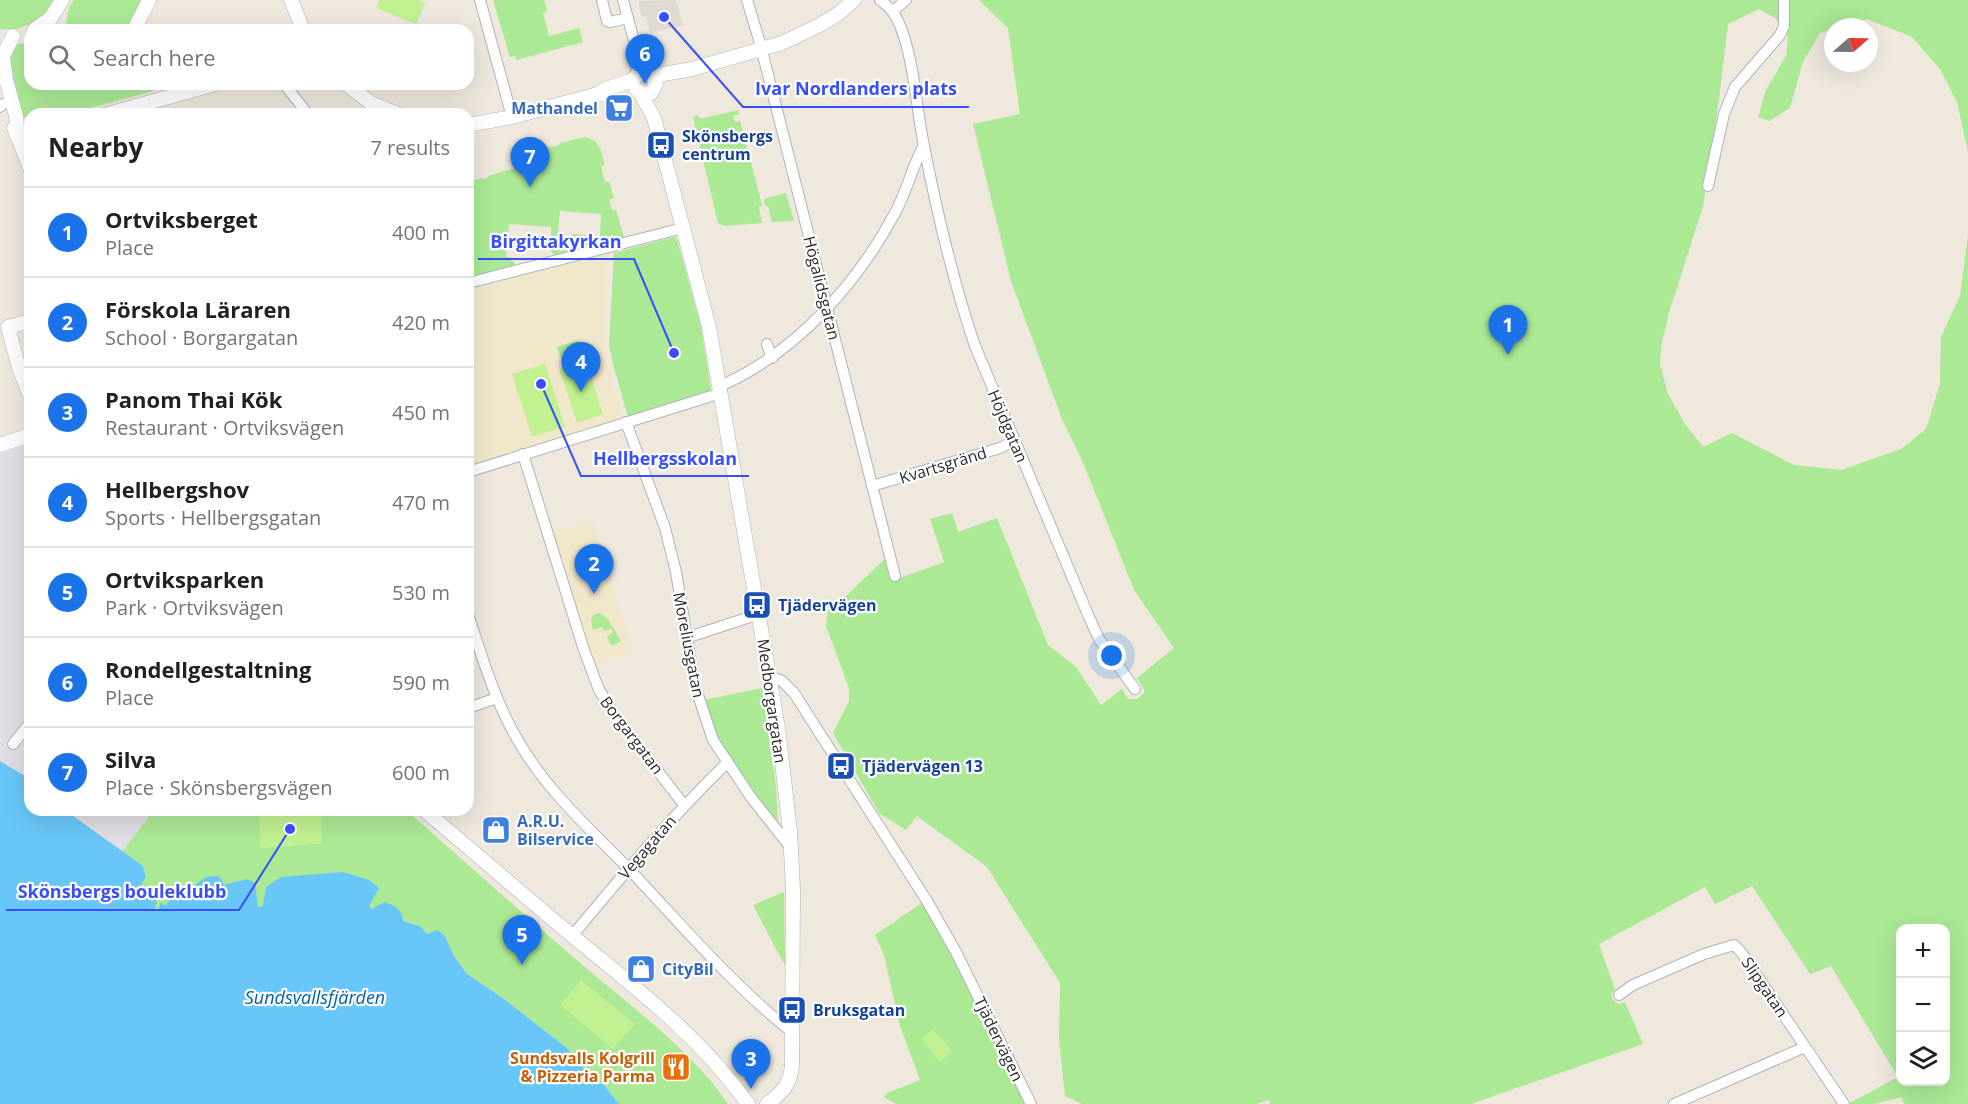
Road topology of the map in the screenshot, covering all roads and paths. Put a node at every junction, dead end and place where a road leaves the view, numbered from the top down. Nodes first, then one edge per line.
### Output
1 (62, 0) edge
2 (149, 0) edge
3 (291, 0) edge
4 (480, 0) edge
5 (602, 0) edge
6 (622, 0) edge
7 (747, 0) edge
8 (854, 0) edge
9 (880, 0) edge
10 (906, 0) edge
11 (1784, 0) edge
12 (894, 10) junction
13 (628, 18) junction
14 (51, 24) edge
15 (137, 24) edge
16 (301, 24) edge
17 (24, 34) edge
18 (6, 36) edge
19 (762, 49) junction
20 (645, 83) junction
21 (0, 90) edge
22 (194, 90) edge
23 (289, 90) edge
24 (354, 90) edge
25 (2, 105) edge
26 (129, 108) edge
27 (303, 108) edge
28 (383, 108) edge
29 (512, 117) junction
30 (474, 124) edge
31 (24, 135) edge
32 (924, 145) junction
33 (1708, 186) dead end
34 (683, 228) junction
35 (474, 281) edge
36 (827, 309) junction
37 (24, 323) edge
38 (4, 328) edge
39 (766, 344) dead end
40 (772, 358) junction
41 (24, 380) edge
42 (721, 390) junction
43 (626, 422) junction
44 (24, 437) edge
45 (1014, 441) junction
46 (0, 445) edge
47 (523, 454) junction
48 (474, 470) edge
49 (872, 486) junction
50 (895, 576) dead end
51 (759, 614) junction
52 (474, 631) edge
53 (686, 638) junction
54 (770, 676) junction
55 (1135, 689) dead end
56 (497, 698) junction
57 (474, 706) edge
58 (24, 731) edge
59 (14, 744) dead end
60 (727, 763) junction
61 (684, 805) junction
62 (431, 816) edge
63 (791, 848) junction
64 (628, 869) junction
65 (572, 936) junction
66 (1619, 995) dead end
67 (792, 1032) junction
68 (1805, 1047) junction
69 (748, 1104) edge
70 (766, 1104) edge
71 (1031, 1104) edge
72 (1674, 1104) edge
73 (1844, 1104) edge

1 - 14 street
2 - 15 street
3 - 16 street
4 - 29 street
5 - 13 street
6 - 13 street, Medborgargatan
7 - 19 street, Högalidsgatan
8 - 19 street
9 - 12 street
10 - 12 street
11 - 33 street
12 - 32 street, Höjdgatan
13 - 20 street, Medborgargatan
17 - 18 street
18 - 31 street
19 - 20 street
19 - 36 street, Högalidsgatan
20 - 29 street
20 - 34 street, Medborgargatan
21 - 25 street
22 - 26 street
23 - 27 street
24 - 28 street
25 - 31 street
29 - 30 street
32 - 36 street
32 - 45 street, Höjdgatan
34 - 35 street
34 - 42 street, Medborgargatan
36 - 40 street
36 - 49 street, Högalidsgatan
37 - 38 street
38 - 41 street
39 - 40 street
40 - 42 street
42 - 43 street
42 - 51 street, Medborgargatan
43 - 47 street
43 - 53 street, Moreliusgatan
44 - 46 street
45 - 49 street, Kvartsgränd
45 - 55 street, Höjdgatan
47 - 48 street
47 - 61 street, Borgargatan
49 - 50 street, Högalidsgatan
51 - 53 street
51 - 54 street, Medborgargatan
52 - 56 street
53 - 60 street, Moreliusgatan
54 - 63 street, Medborgargatan
54 - 71 street, Tjädervägen
56 - 57 street
56 - 64 street
58 - 59 street
60 - 61 street, Vegagatan
60 - 63 street, Moreliusgatan
61 - 64 street, Vegagatan
62 - 65 street
63 - 67 street, Medborgargatan
64 - 65 street, Vegagatan
64 - 67 street
65 - 69 street
66 - 68 street, Slipgatan
67 - 70 street, Medborgargatan
68 - 72 street
68 - 73 street, Slipgatan

